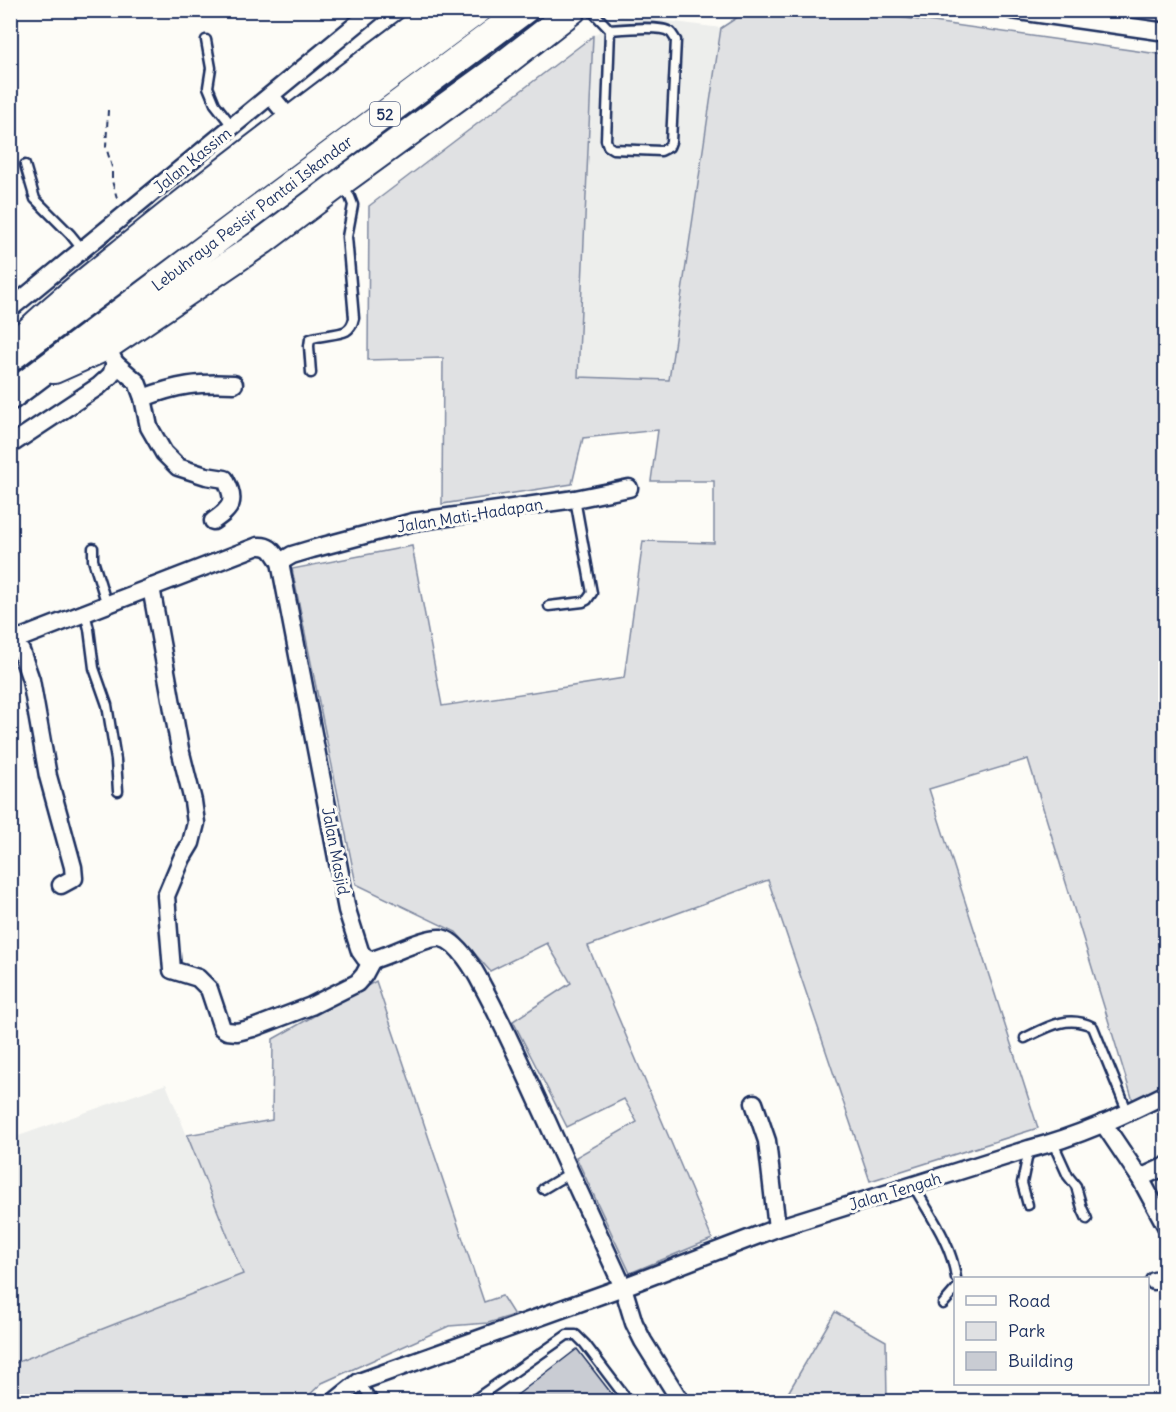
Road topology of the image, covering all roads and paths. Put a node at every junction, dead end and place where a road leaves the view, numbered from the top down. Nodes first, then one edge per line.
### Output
1 (349, 10) edge
2 (374, 10) edge
3 (436, 10) edge
4 (478, 10) edge
5 (524, 10) edge
6 (1012, 10) edge
7 (586, 11) edge
8 (353, 27) junction
9 (610, 30) junction
10 (1166, 32) edge
11 (206, 40) dead end
12 (272, 96) junction
13 (108, 110) dead end
14 (290, 119) junction
15 (233, 127) junction
16 (25, 165) dead end
17 (340, 183) junction
18 (132, 208) junction
19 (84, 250) junction
20 (10, 309) edge
21 (10, 348) edge
22 (111, 355) junction
23 (10, 358) edge
24 (311, 373) dead end
25 (234, 384) dead end
26 (20, 389) edge
27 (143, 398) junction
28 (10, 445) edge
29 (629, 488) dead end
30 (575, 499) junction
31 (213, 521) dead end
32 (93, 548) dead end
33 (279, 562) junction
34 (152, 587) junction
35 (107, 605) junction
36 (549, 606) dead end
37 (85, 613) junction
38 (10, 642) edge
39 (118, 791) dead end
40 (61, 885) dead end
41 (372, 960) junction
42 (1025, 1038) dead end
43 (1166, 1094) edge
44 (754, 1103) dead end
45 (1128, 1113) junction
46 (1104, 1123) junction
47 (1053, 1143) junction
48 (1029, 1149) junction
49 (1166, 1166) edge
50 (570, 1173) junction
51 (1140, 1178) junction
52 (914, 1185) junction
53 (543, 1189) dead end
54 (1028, 1205) dead end
55 (1087, 1220) dead end
56 (1166, 1226) edge
57 (777, 1228) junction
58 (956, 1277) edge
59 (623, 1287) junction
60 (954, 1291) edge
61 (943, 1304) dead end
62 (359, 1382) junction
63 (341, 1399) edge
64 (374, 1401) edge
65 (471, 1401) edge
66 (629, 1401) edge
67 (681, 1401) edge

1 - 8 street
2 - 8 street, Jalan Kassim
3 - 14 main road
4 - 23 highway, Lebuhraya Pesisir Pantai Iskandar / 52
5 - 26 highway, Lebuhraya Pesisir Pantai Iskandar / 52
6 - 10 street
7 - 9 lane
7 - 17 main road
8 - 12 street, Jalan Kassim
9 - 9 lane
11 - 15 lane
12 - 14 street
12 - 15 street, Jalan Kassim
13 - 18 path
14 - 21 main road
15 - 18 street, Jalan Kassim
16 - 19 lane
17 - 22 main road
17 - 24 lane
18 - 19 street, Jalan Kassim
19 - 20 street, Jalan Kassim
22 - 26 main road
22 - 27 street
22 - 28 street
25 - 27 street
27 - 31 street
29 - 30 street, Jalan Mati-Hadapan
30 - 33 street, Jalan Mati-Hadapan
30 - 36 lane
32 - 35 lane
33 - 34 street
33 - 41 street, Jalan Masjid
34 - 35 street
34 - 41 street
35 - 37 street
37 - 38 street
37 - 39 lane
38 - 40 street
41 - 50 street
42 - 45 lane
43 - 45 street, Jalan Tengah
44 - 57 street
45 - 46 street, Jalan Tengah
46 - 47 street, Jalan Tengah
46 - 51 street
47 - 48 street, Jalan Tengah
47 - 55 lane
48 - 52 street, Jalan Tengah
48 - 54 lane
49 - 51 street
50 - 53 lane
50 - 59 street
51 - 56 street
52 - 57 street, Jalan Tengah
52 - 58 lane
57 - 59 street, Jalan Tengah
59 - 62 street, Jalan Tengah
59 - 67 street
60 - 61 lane
62 - 63 street, Jalan Tengah
62 - 64 lane
65 - 66 lane

